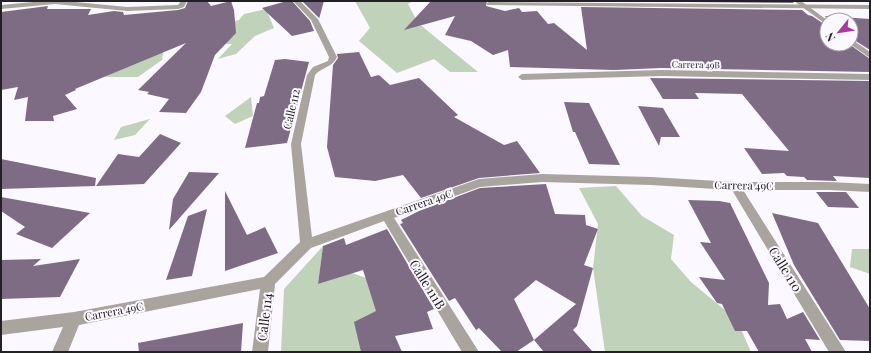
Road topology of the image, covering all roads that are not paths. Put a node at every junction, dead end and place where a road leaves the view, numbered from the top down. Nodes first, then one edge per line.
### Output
1 (184, 1) edge
2 (296, 1) edge
3 (797, 1) edge
4 (489, 4) dead end
5 (1, 6) edge
6 (805, 6) junction
7 (870, 7) edge
8 (819, 17) edge
9 (859, 47) edge
10 (870, 56) edge
11 (522, 77) dead end
12 (870, 77) edge
13 (735, 186) junction
14 (870, 188) edge
15 (386, 215) junction
16 (307, 244) junction
17 (268, 282) junction
18 (74, 319) junction
19 (1, 328) edge
20 (60, 352) edge
21 (260, 352) edge
22 (471, 352) edge
23 (838, 352) edge

1 - 5 street
2 - 16 street, Calle 112
3 - 6 street
4 - 6 street
6 - 7 street
6 - 8 street
9 - 10 street
11 - 12 street, Carrera 49B
13 - 14 street, Carrera 49C
13 - 15 street, Carrera 49C
13 - 23 street, Calle 110
15 - 16 street, Carrera 49C
15 - 22 street, Calle 111B
16 - 17 street, Carrera 49C
17 - 18 street, Carrera 49C
17 - 21 street, Calle 114
18 - 19 street, Carrera 49C
18 - 20 street

